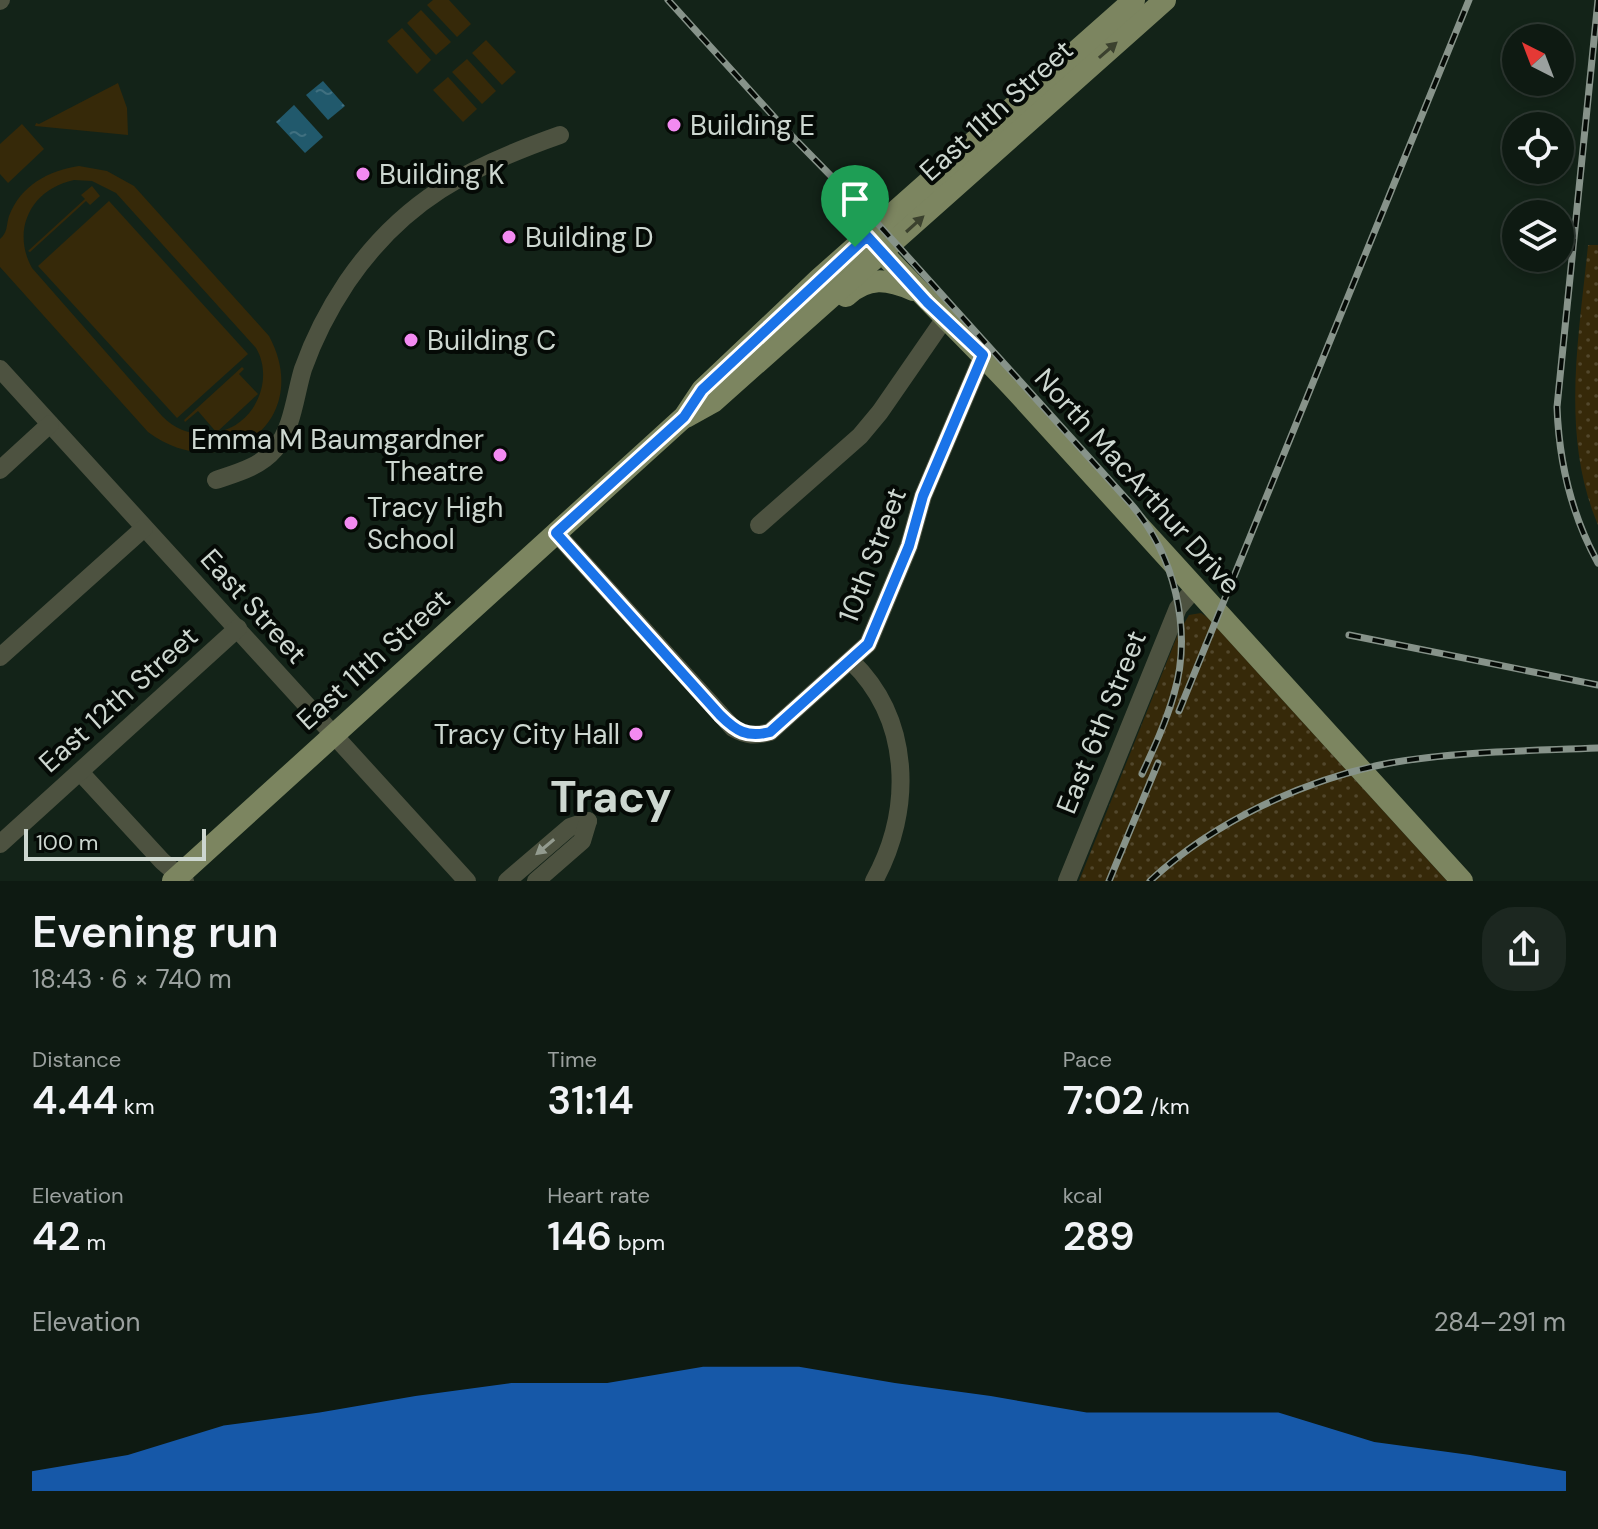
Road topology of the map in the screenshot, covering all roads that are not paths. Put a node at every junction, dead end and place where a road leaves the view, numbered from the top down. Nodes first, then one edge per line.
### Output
1 (1134, 0) edge
2 (1165, 0) edge
3 (560, 135) dead end
4 (874, 244) junction
5 (918, 293) junction
6 (945, 318) junction
7 (768, 353) junction
8 (983, 355) junction
9 (0, 369) edge
10 (684, 417) junction
11 (50, 424) junction
12 (0, 470) edge
13 (216, 480) dead end
14 (759, 525) dead end
15 (144, 528) junction
16 (556, 533) junction
17 (1195, 588) junction
18 (238, 628) junction
19 (0, 657) edge
20 (851, 661) junction
21 (334, 736) junction
22 (80, 772) junction
23 (4, 832) edge
24 (179, 879) edge
25 (467, 881) edge
26 (507, 881) edge
27 (536, 881) edge
28 (874, 881) edge
29 (1067, 881) edge
30 (1462, 881) edge

1 - 4 main road, East 11th Street
4 -> 2 main road, East 11th Street
3 - 13 street
4 - 5 main road, North MacArthur Drive
4 - 7 main road, East 11th Street
4 - 10 main road, East 11th Street
5 - 6 main road, North MacArthur Drive
5 - 7 main road
6 - 8 main road, North MacArthur Drive
6 - 14 street
7 - 10 main road, East 11th Street
8 - 17 main road, North MacArthur Drive
8 - 20 street, 10th Street
9 - 11 street, East Street
10 - 16 main road, East 11th Street
11 - 12 street
11 - 15 street, East Street
15 - 18 street, East Street
15 - 19 street
16 - 20 street, 10th Street
16 - 21 main road, East 11th Street
17 - 29 street, East 6th Street
17 - 30 main road, North MacArthur Drive
18 - 21 street, East Street
18 - 22 street, East 12th Street
20 - 28 street
21 - 24 main road, East 11th Street
21 - 25 street, East Street
22 - 23 street, East 12th Street
22 - 24 street
27 -> 26 street

